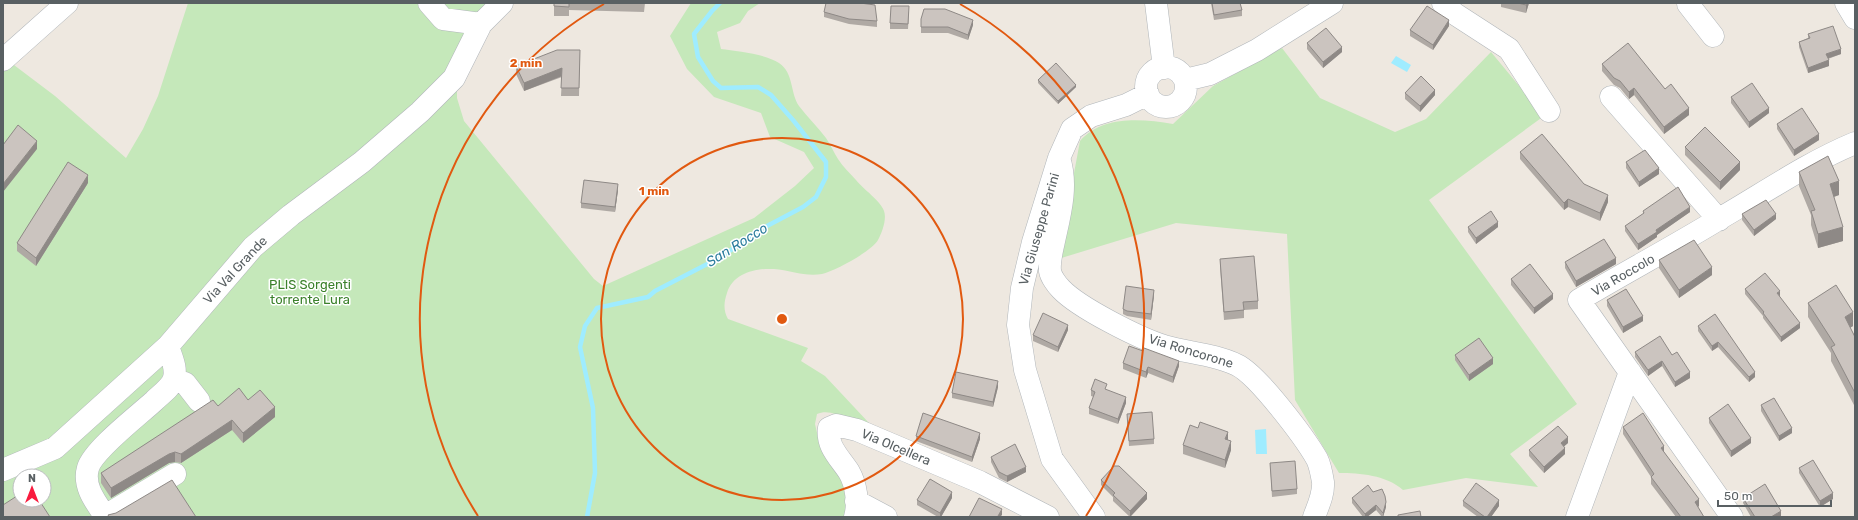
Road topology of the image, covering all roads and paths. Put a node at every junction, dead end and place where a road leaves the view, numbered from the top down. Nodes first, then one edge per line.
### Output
1 (67, 3) edge
2 (429, 3) edge
3 (502, 3) edge
4 (1156, 3) edge
5 (1332, 3) edge
6 (1443, 3) edge
7 (1689, 3) edge
8 (1846, 3) edge
9 (1855, 18) edge
10 (481, 24) junction
11 (1713, 36) dead end
12 (3, 60) edge
13 (1164, 68) junction
14 (1185, 80) junction
15 (1148, 94) junction
16 (1611, 97) dead end
17 (1549, 111) dead end
18 (1855, 143) edge
19 (1060, 158) junction
20 (1719, 220) junction
21 (168, 346) junction
22 (1630, 372) junction
23 (174, 380) junction
24 (199, 401) dead end
25 (3, 470) edge
26 (175, 474) dead end
27 (856, 509) edge
28 (886, 517) edge
29 (1048, 517) edge
30 (1094, 517) edge
31 (1314, 517) edge
32 (1577, 517) edge
33 (1732, 517) edge

1 - 12 street
2 - 10 street
3 - 10 street, Via Val Grande
4 - 13 street
5 - 14 street
6 - 17 street
7 - 11 street
8 - 9 street
10 - 21 street, Via Val Grande
13 - 14 street
13 - 15 street
14 - 15 street
15 - 19 street, Via Giuseppe Parini
16 - 20 street
18 - 20 street, Via Roccolo
19 - 30 street, Via Giuseppe Parini
19 - 31 street, Via Roncorone
20 - 22 street, Via Roccolo
21 - 23 street
21 - 25 street, Via Val Grande
22 - 32 street
22 - 33 street, Via Roccolo
23 - 24 street
23 - 26 street
27 - 28 street
27 - 29 street, Via Olcellera

